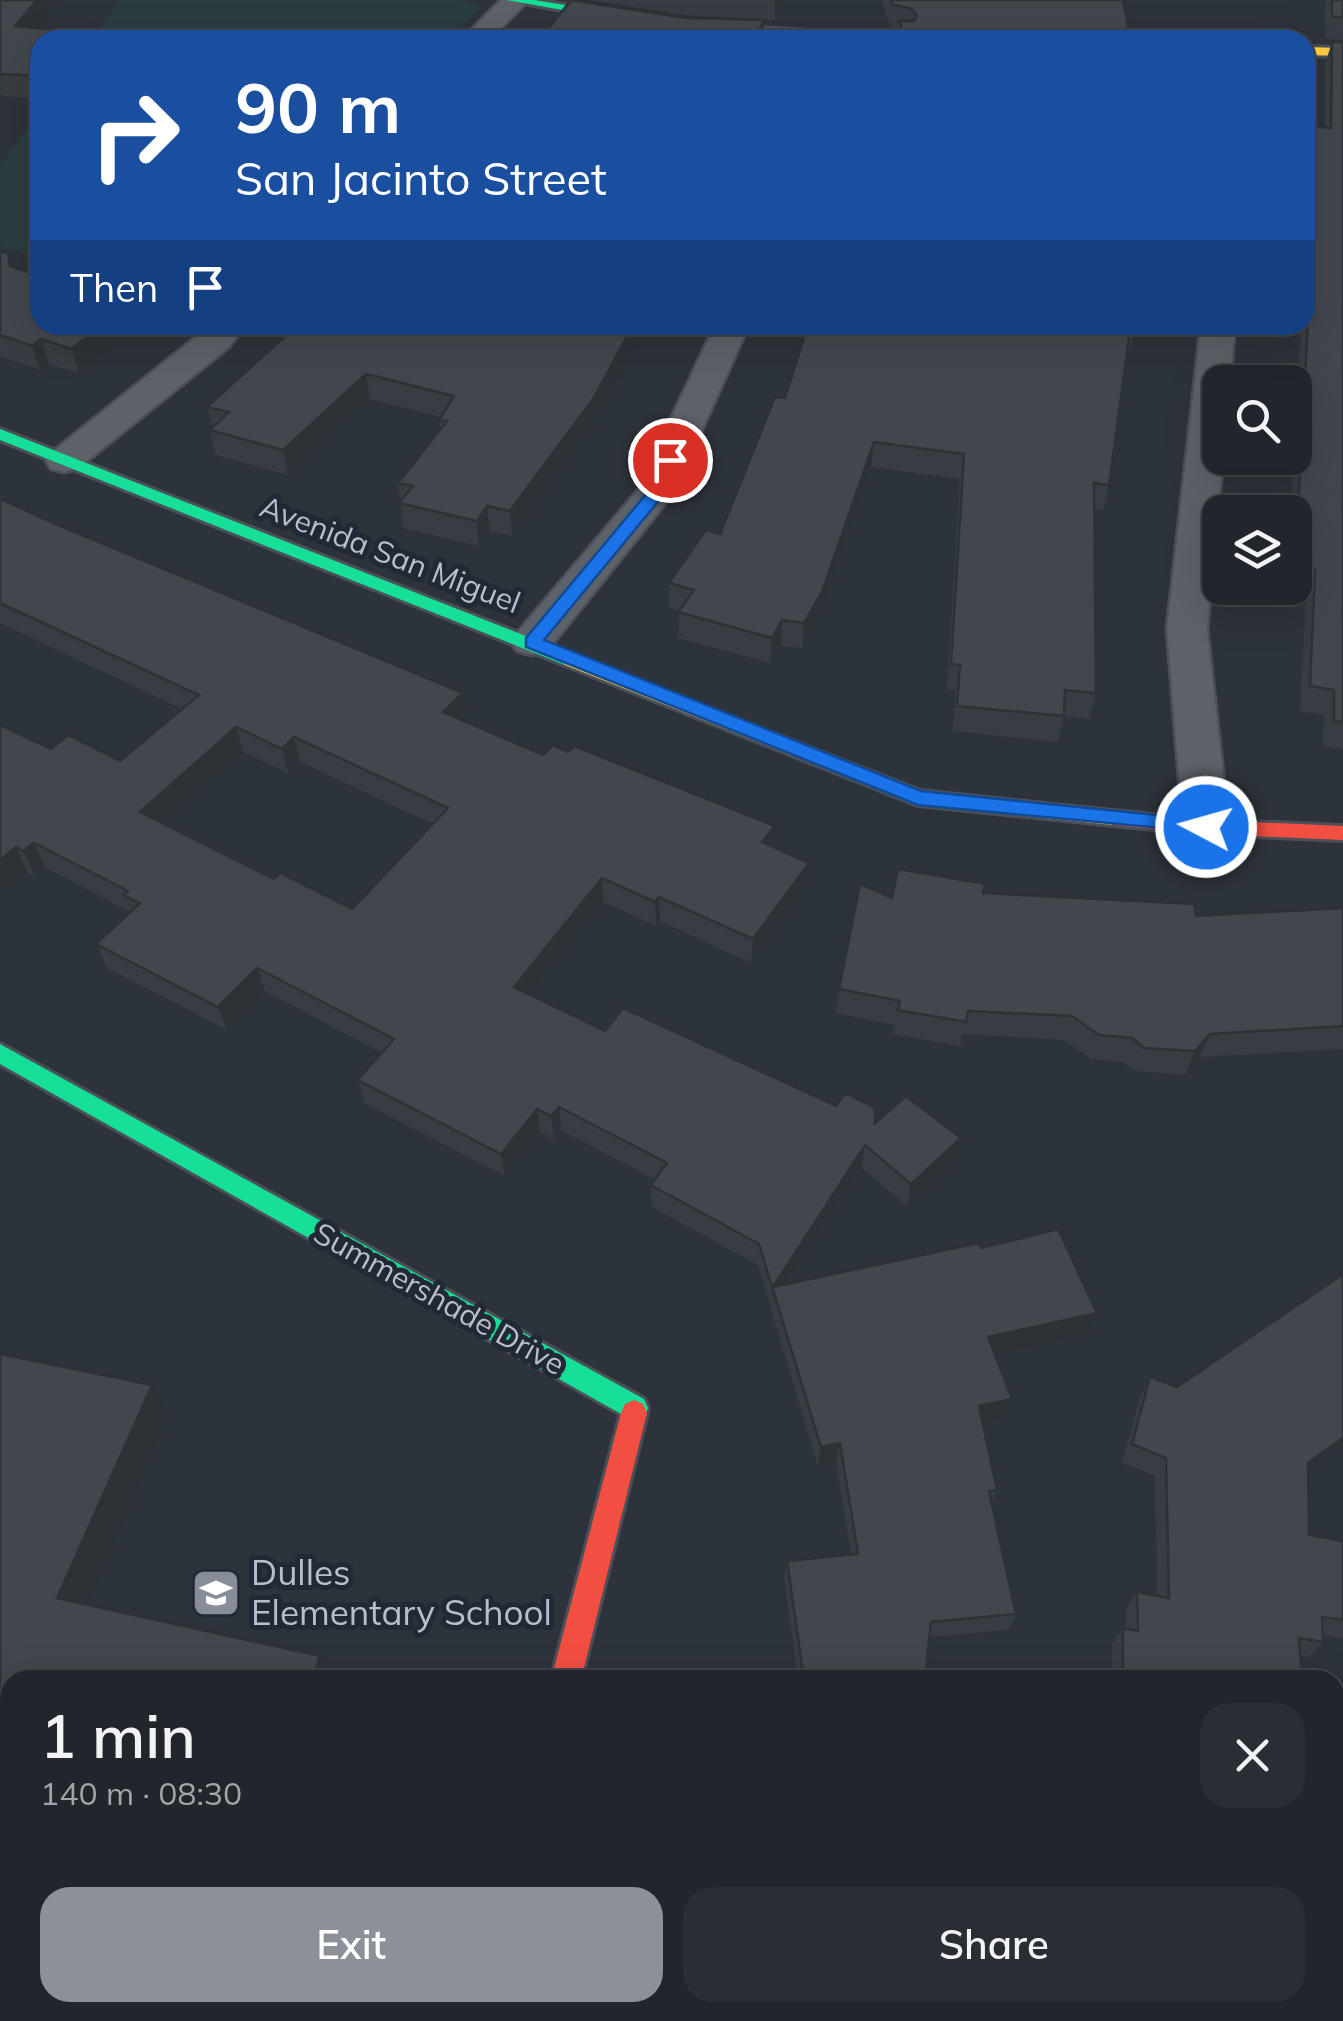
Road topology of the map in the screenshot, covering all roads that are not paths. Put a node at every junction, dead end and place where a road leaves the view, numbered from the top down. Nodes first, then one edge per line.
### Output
1 (513, 0) edge
2 (484, 30) edge
3 (721, 30) edge
4 (1315, 51) edge
5 (1343, 52) edge
6 (220, 335) edge
7 (727, 335) edge
8 (1217, 335) edge
9 (0, 434) edge
10 (64, 461) junction
11 (532, 642) junction
12 (1206, 827) junction
13 (1343, 832) edge
14 (0, 1053) edge
15 (568, 1670) edge

1 - 2 street
1 - 3 street
4 - 5 street
6 - 10 street
7 - 11 street
8 - 12 street
9 - 10 street, Avenida San Miguel
10 - 11 street, Avenida San Miguel
11 - 12 street, Avenida San Miguel
12 - 13 street, Avenida San Miguel
14 - 15 street, Summershade Drive

